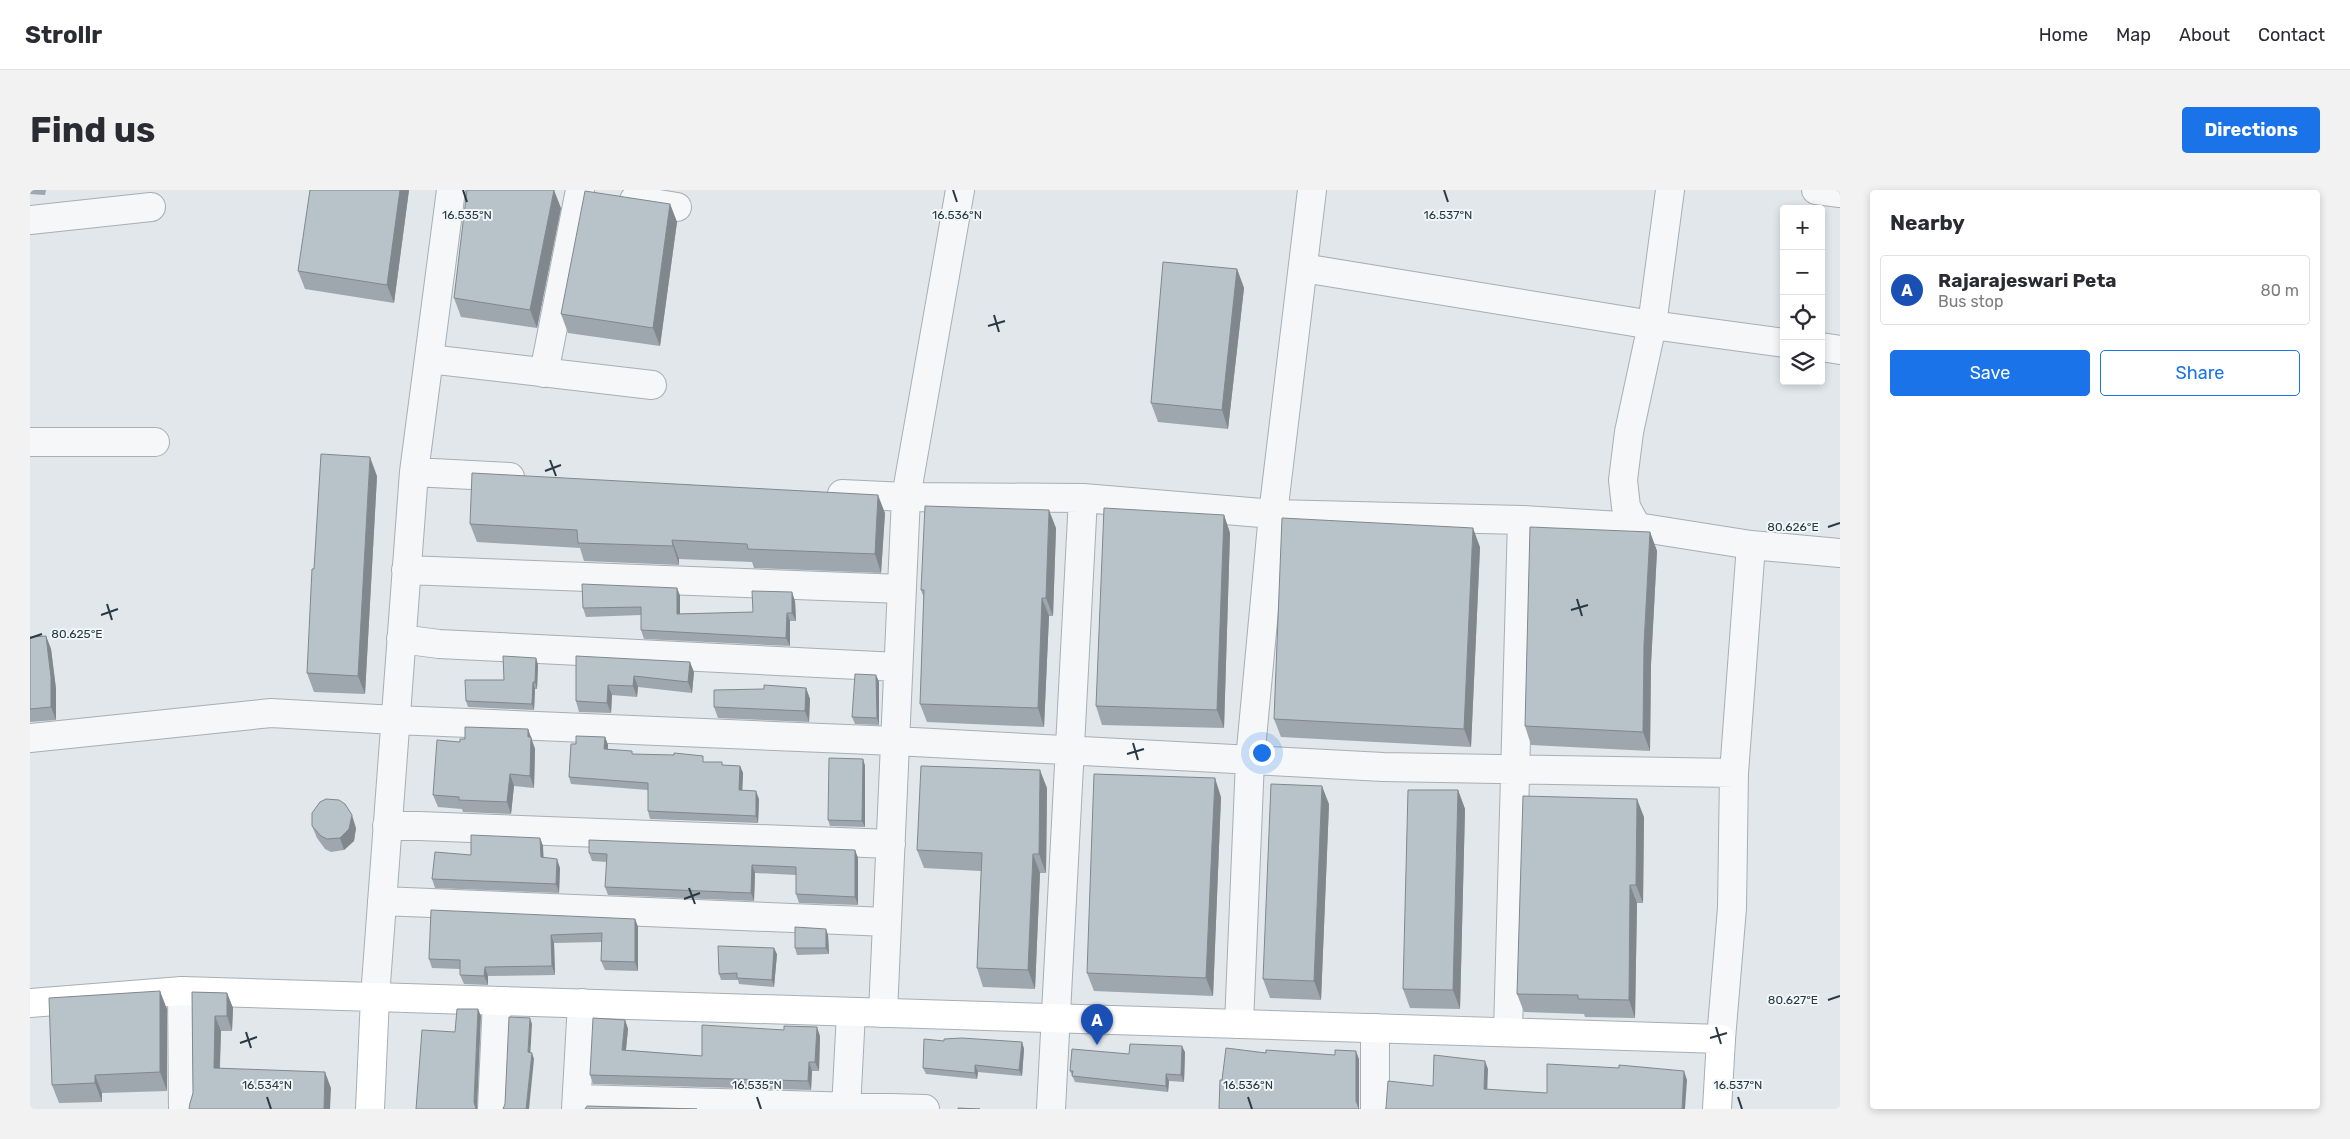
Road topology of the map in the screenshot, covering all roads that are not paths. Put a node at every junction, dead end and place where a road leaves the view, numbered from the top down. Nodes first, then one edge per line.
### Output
1 (452, 190) edge
2 (577, 190) edge
3 (960, 190) edge
4 (1312, 190) edge
5 (1670, 190) edge
6 (1816, 190) edge
7 (1840, 193) edge
8 (151, 207) dead end
9 (677, 207) dead end
10 (30, 220) edge
11 (1303, 268) junction
12 (1652, 326) junction
13 (1780, 342) edge
14 (1825, 348) edge
15 (1840, 350) edge
16 (428, 359) junction
17 (544, 373) junction
18 (652, 385) dead end
19 (30, 442) edge
20 (155, 442) dead end
21 (414, 472) junction
22 (532, 478) edge
23 (817, 492) edge
24 (906, 497) junction
25 (1083, 498) junction
26 (1273, 514) junction
27 (1522, 520) junction
28 (1637, 527) junction
29 (1751, 545) junction
30 (1840, 553) edge
31 (406, 570) junction
32 (902, 589) junction
33 (401, 639) junction
34 (898, 668) junction
35 (395, 720) junction
36 (30, 738) edge
37 (895, 741) junction
38 (1070, 750) junction
39 (1250, 760) junction
40 (1516, 770) junction
41 (1734, 773) junction
42 (388, 826) junction
43 (891, 844) junction
44 (382, 900) junction
45 (887, 922) junction
46 (182, 991) junction
47 (375, 997) junction
48 (497, 1001) junction
49 (30, 1003) edge
50 (582, 1003) junction
51 (851, 1012) junction
52 (883, 1013) junction
53 (1055, 1018) junction
54 (1239, 1024) junction
55 (1375, 1028) junction
56 (1508, 1032) junction
57 (1720, 1039) junction
58 (576, 1104) edge
59 (846, 1108) edge
60 (183, 1109) edge
61 (370, 1109) edge
62 (492, 1109) edge
63 (926, 1109) edge
64 (1051, 1109) edge
65 (1375, 1109) edge
66 (1717, 1109) edge

1 - 16 street
2 - 9 street
2 - 17 street
3 - 24 street
4 - 11 street
5 - 12 street
6 - 7 street
8 - 10 street
11 - 12 street
11 - 26 street
12 - 13 street
12 - 28 street
14 - 15 street
16 - 17 street
16 - 21 street
17 - 18 street
19 - 20 street
21 - 22 street
21 - 31 street
23 - 24 street
24 - 25 street
24 - 32 street
25 - 26 street
25 - 38 street
26 - 27 street
26 - 39 street
27 - 28 street
27 - 40 street
28 - 29 street
29 - 30 street
29 - 41 street
31 - 32 street
31 - 33 street
32 - 34 street
33 - 34 street
33 - 35 street
34 - 37 street
35 - 36 street
35 - 37 street
35 - 42 street
37 - 38 street
37 - 43 street
38 - 39 street
38 - 53 street
39 - 40 street
39 - 54 street
40 - 41 street
40 - 56 street
41 - 57 street
42 - 43 street
42 - 44 street
43 - 45 street
44 - 45 street
44 - 47 street
45 - 52 street
46 - 47 street
46 - 49 street
46 - 60 street
47 - 48 street
47 - 61 street
48 - 50 street
48 - 62 street
50 - 51 street
50 - 58 street
51 - 52 street
51 - 59 street
52 - 53 street
53 - 54 street
53 - 64 street
54 - 55 street
55 - 56 street
55 - 65 street
56 - 57 street
57 - 66 street
58 - 59 street
59 - 63 street

